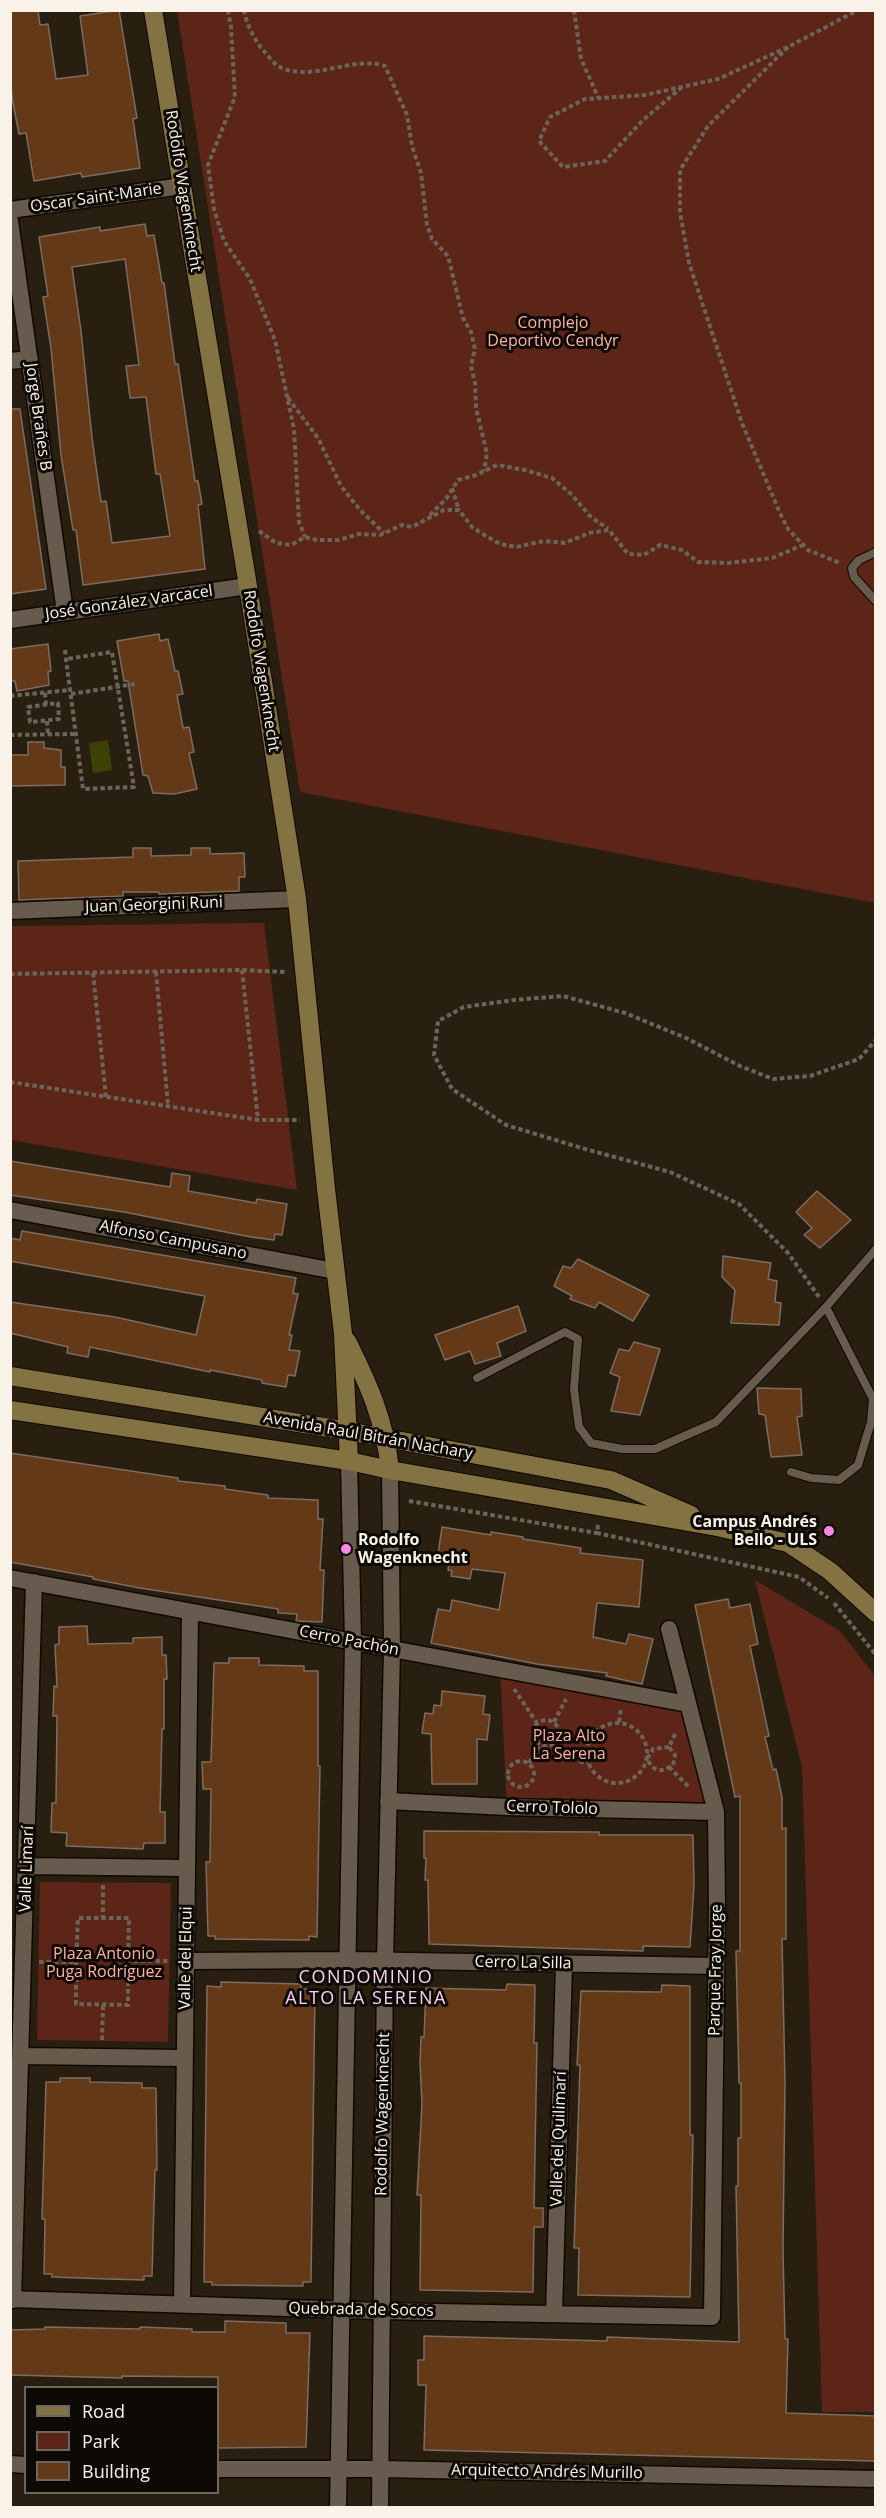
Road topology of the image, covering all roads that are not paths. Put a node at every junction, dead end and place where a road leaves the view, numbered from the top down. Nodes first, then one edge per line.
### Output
1 (153, 10) edge
2 (183, 186) junction
3 (10, 210) edge
4 (10, 221) edge
5 (30, 359) junction
6 (10, 361) edge
7 (876, 552) edge
8 (248, 586) junction
9 (876, 601) edge
10 (65, 612) junction
11 (10, 620) edge
12 (297, 899) junction
13 (10, 911) edge
14 (10, 1209) edge
15 (876, 1249) edge
16 (335, 1271) junction
17 (826, 1307) junction
18 (343, 1334) junction
19 (10, 1376) edge
20 (477, 1378) dead end
21 (874, 1401) edge
22 (10, 1410) edge
23 (348, 1431) junction
24 (387, 1439) junction
25 (349, 1461) junction
26 (390, 1470) junction
27 (791, 1472) dead end
28 (717, 1527) junction
29 (10, 1578) edge
30 (34, 1582) junction
31 (190, 1612) junction
32 (876, 1613) edge
33 (669, 1629) dead end
34 (353, 1642) junction
35 (392, 1649) junction
36 (688, 1704) junction
37 (388, 1801) junction
38 (716, 1812) junction
39 (27, 1866) junction
40 (187, 1868) junction
41 (348, 1960) junction
42 (186, 1961) junction
43 (17, 1962) edge
44 (385, 1962) junction
45 (564, 1964) junction
46 (716, 1966) junction
47 (21, 2056) junction
48 (184, 2058) junction
49 (11, 2300) edge
50 (182, 2304) junction
51 (342, 2310) junction
52 (380, 2311) junction
53 (555, 2314) junction
54 (712, 2317) joint
55 (219, 2469) edge
56 (380, 2469) junction
57 (338, 2470) junction
58 (876, 2478) edge
59 (338, 2508) edge
60 (380, 2508) edge

1 - 2 main road, Rodolfo Wagenknecht
2 - 3 street, Oscar Saint-Marie
2 - 8 main road, Rodolfo Wagenknecht
4 - 5 street, Jorge Brañes B
5 - 6 street
5 - 10 street, Jorge Brañes B
7 - 9 lane
8 - 10 street, José González Varcacel
8 - 12 main road, Rodolfo Wagenknecht
10 - 11 street, José González Varcacel
12 - 13 street, Juan Georgini Runi
12 - 16 main road, Rodolfo Wagenknecht
14 - 16 street, Alfonso Campusano
15 - 17 lane
16 - 18 main road, Rodolfo Wagenknecht
17 - 20 lane
17 - 21 lane
18 - 23 main road, Rodolfo Wagenknecht
18 - 24 main road, Rodolfo Wagenknecht
19 - 23 main road, Avenida Raúl Bitrán Nachary
21 - 27 lane
22 - 25 main road, Avenida Raúl Bitrán Nachary
23 - 24 main road, Avenida Raúl Bitrán Nachary
23 - 25 main road, Rodolfo Wagenknecht
24 - 26 main road, Rodolfo Wagenknecht
24 - 28 main road, Avenida Raúl Bitrán Nachary
25 - 26 main road, Avenida Raúl Bitrán Nachary
25 - 34 street, Rodolfo Wagenknecht
26 - 28 main road, Avenida Raúl Bitrán Nachary
26 - 35 street, Rodolfo Wagenknecht
28 - 32 main road, Avenida Raúl Bitrán Nachary
29 - 30 street, Cerro Pachón
30 - 31 street, Cerro Pachón
30 - 39 street, Valle Limarí
31 - 34 street, Cerro Pachón
31 - 40 street, Valle del Elqui
33 - 36 street, Parque Fray Jorge
34 - 35 street, Cerro Pachón
34 - 41 street, Rodolfo Wagenknecht
35 - 36 street, Cerro Pachón
35 - 37 street, Rodolfo Wagenknecht
36 - 38 street, Parque Fray Jorge
37 - 38 street, Cerro Tololo
37 - 44 street, Rodolfo Wagenknecht
38 - 46 street, Parque Fray Jorge
39 - 40 street
39 - 43 street, Valle Limarí
40 - 42 street, Valle del Elqui
41 - 42 street, Cerro La Silla
41 - 44 street, Cerro La Silla
41 - 51 street, Rodolfo Wagenknecht
42 - 48 street, Valle del Elqui
43 - 47 street, Valle Limarí
44 - 45 street, Cerro La Silla
44 - 52 street, Rodolfo Wagenknecht
45 - 46 street, Cerro La Silla
45 - 53 street, Valle del Quilimarí
46 - 54 street, Parque Fray Jorge
47 - 48 street
47 - 49 street, Valle Limarí
48 - 50 street, Valle del Elqui
49 - 50 street, Quebrada de Socos
50 - 51 street, Quebrada de Socos
51 - 52 street, Quebrada de Socos
51 - 57 street, Rodolfo Wagenknecht
52 - 53 street, Quebrada de Socos
52 - 56 street, Rodolfo Wagenknecht
53 - 54 street, Quebrada de Socos
55 - 57 street, Arquitecto Andrés Murillo
56 - 57 street, Arquitecto Andrés Murillo
56 - 58 street, Arquitecto Andrés Murillo
56 - 60 street, Rodolfo Wagenknecht
57 - 59 street, Rodolfo Wagenknecht

